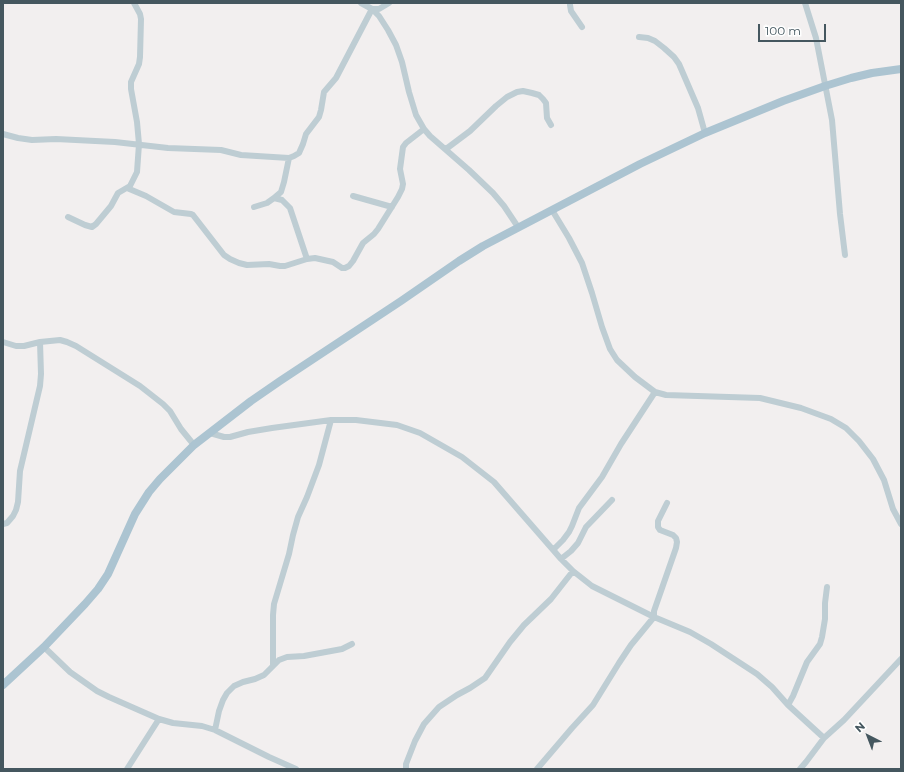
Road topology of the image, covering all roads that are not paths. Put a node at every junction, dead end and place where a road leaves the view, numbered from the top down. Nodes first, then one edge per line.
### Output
1 (134, 3) edge
2 (361, 3) edge
3 (390, 3) edge
4 (570, 3) edge
5 (805, 3) edge
6 (372, 9) junction
7 (582, 28) dead end
8 (639, 37) dead end
9 (901, 69) edge
10 (825, 86) junction
11 (551, 125) dead end
12 (424, 129) junction
13 (705, 133) junction
14 (3, 134) edge
15 (139, 144) junction
16 (446, 149) junction
17 (289, 158) junction
18 (127, 188) junction
19 (353, 196) dead end
20 (274, 198) junction
21 (254, 207) dead end
22 (392, 207) junction
23 (552, 210) junction
24 (68, 217) dead end
25 (518, 227) junction
26 (845, 255) dead end
27 (307, 259) junction
28 (3, 342) edge
29 (40, 342) junction
30 (655, 392) junction
31 (331, 420) junction
32 (210, 433) junction
33 (194, 445) junction
34 (612, 500) dead end
35 (667, 503) dead end
36 (3, 524) edge
37 (901, 524) edge
38 (553, 550) junction
39 (561, 559) junction
40 (573, 571) junction
41 (827, 587) dead end
42 (654, 617) junction
43 (352, 644) dead end
44 (44, 647) junction
45 (901, 661) edge
46 (273, 665) junction
47 (3, 685) edge
48 (788, 705) junction
49 (159, 719) junction
50 (216, 730) junction
51 (824, 738) junction
52 (127, 769) edge
53 (296, 769) edge
54 (406, 769) edge
55 (537, 769) edge
56 (800, 769) edge

1 - 15 street
2 - 6 street
3 - 6 street
4 - 7 street
5 - 10 street
6 - 12 street
6 - 17 street
8 - 13 street
9 - 10 main road
10 - 13 main road
10 - 26 street
11 - 16 street
12 - 16 street
12 - 22 street
13 - 23 main road
14 - 15 street
15 - 17 street
15 - 18 street
16 - 25 street
17 - 20 street
18 - 24 street
18 - 27 street
19 - 22 street
20 - 21 street
20 - 27 street
22 - 27 street
23 - 25 main road
23 - 30 street
25 - 32 main road
28 - 29 street
29 - 33 street
29 - 36 street
30 - 37 street
30 - 38 street
31 - 32 street
31 - 38 street
31 - 46 street
32 - 33 main road
33 - 44 main road
34 - 39 street
35 - 42 street
38 - 39 street
39 - 40 street
40 - 42 street
40 - 54 street
41 - 48 street
42 - 48 street
42 - 55 street
43 - 46 street
44 - 47 main road
44 - 49 street
45 - 51 street
46 - 50 street
48 - 51 street
49 - 50 street
49 - 52 street
50 - 53 street
51 - 56 street

